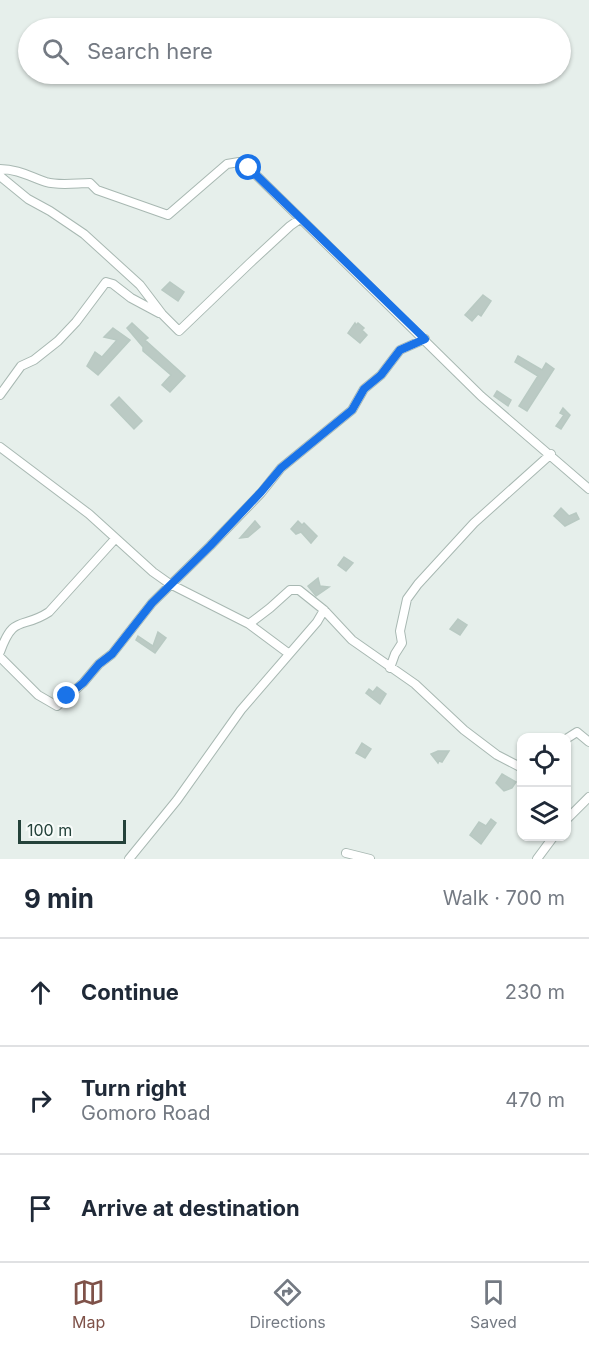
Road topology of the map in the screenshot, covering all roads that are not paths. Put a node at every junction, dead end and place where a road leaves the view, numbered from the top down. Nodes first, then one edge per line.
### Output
1 (0, 170) edge
2 (0, 176) edge
3 (300, 219) junction
4 (162, 314) junction
5 (425, 339) junction
6 (0, 395) edge
7 (0, 447) edge
8 (551, 454) junction
9 (589, 489) edge
10 (115, 538) junction
11 (170, 584) junction
12 (324, 610) junction
13 (249, 624) junction
14 (0, 652) edge
15 (288, 654) junction
16 (0, 657) edge
17 (390, 668) junction
18 (571, 736) edge
19 (589, 742) edge
20 (517, 765) edge
21 (589, 797) edge
22 (571, 816) edge
23 (551, 841) edge
24 (346, 853) dead end
25 (129, 859) edge
26 (370, 859) edge
27 (537, 859) edge

1 - 3 street
2 - 4 street
3 - 4 street
3 - 5 street
4 - 6 street
5 - 8 street
5 - 11 street
7 - 10 street
8 - 9 street
8 - 17 street
10 - 11 street
10 - 14 street
11 - 13 street
11 - 16 street
12 - 13 street
12 - 15 street
12 - 17 street
13 - 15 street
15 - 25 street
17 - 20 street
18 - 19 street
21 - 22 street
23 - 27 street
24 - 26 street

